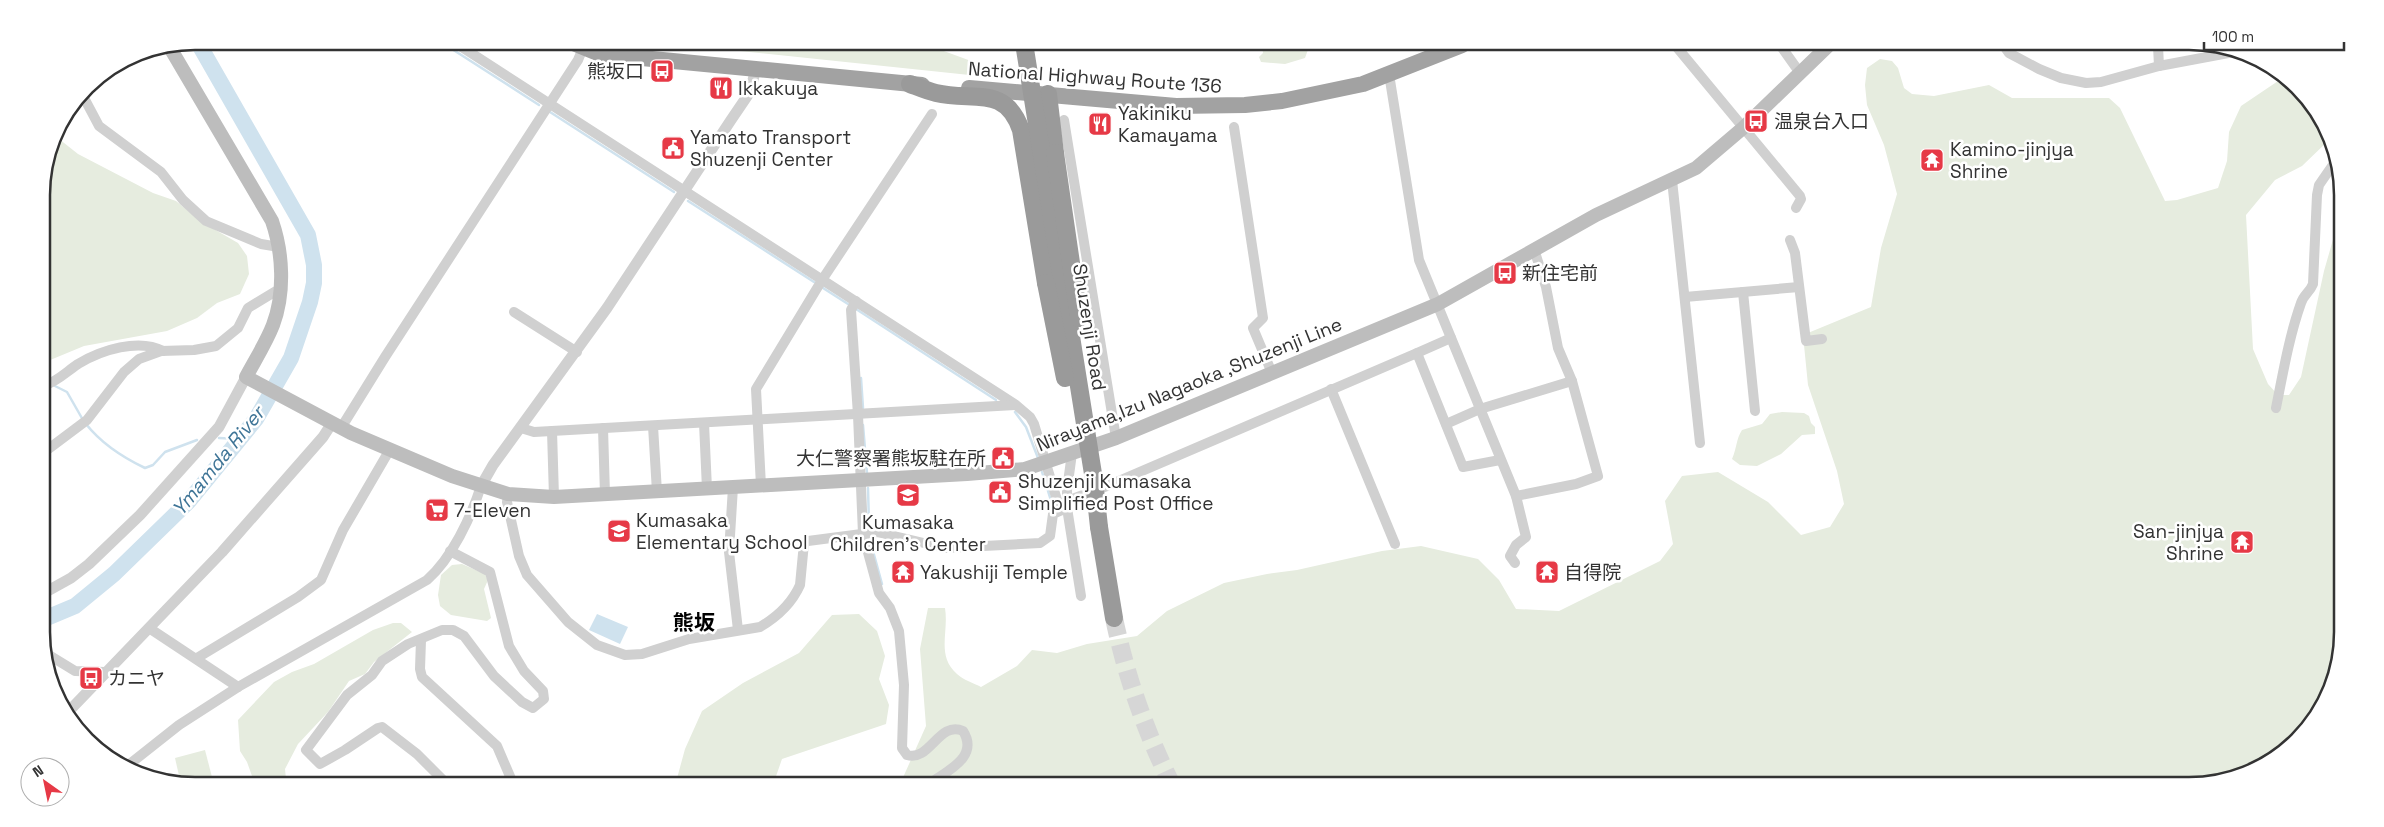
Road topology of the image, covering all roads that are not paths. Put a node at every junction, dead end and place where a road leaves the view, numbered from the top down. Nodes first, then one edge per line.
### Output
1 (466, 50) edge
2 (577, 50) edge
3 (590, 50) edge
4 (1025, 50) edge
5 (1449, 50) edge
6 (1679, 50) edge
7 (1784, 50) edge
8 (1824, 50) edge
9 (2007, 50) edge
10 (2158, 50) edge
11 (172, 52) edge
12 (2223, 54) edge
13 (2159, 66) junction
14 (756, 68) junction
15 (1800, 73) junction
16 (1389, 74) junction
17 (910, 84) junction
18 (1028, 92) junction
19 (1048, 94) junction
20 (85, 101) edge
21 (550, 104) junction
22 (932, 114) dead end
23 (1058, 125) junction
24 (1234, 127) dead end
25 (1743, 128) junction
26 (1021, 130) junction
27 (2331, 168) edge
28 (1672, 180) junction
29 (684, 190) junction
30 (1796, 208) dead end
31 (1081, 231) junction
32 (1790, 240) dead end
33 (279, 247) junction
34 (1534, 249) junction
35 (822, 280) junction
36 (1799, 287) junction
37 (281, 288) junction
38 (1743, 292) junction
39 (1686, 297) junction
40 (856, 301) junction
41 (1438, 304) junction
42 (514, 312) dead end
43 (1451, 338) junction
44 (1822, 339) dead end
45 (163, 350) junction
46 (577, 352) junction
47 (1417, 353) junction
48 (1272, 372) junction
49 (249, 379) junction
50 (1572, 380) junction
51 (50, 384) edge
52 (1331, 389) junction
53 (1016, 405) junction
54 (2276, 408) dead end
55 (1480, 410) junction
56 (1755, 411) dead end
57 (858, 415) junction
58 (757, 420) junction
59 (704, 423) junction
60 (1446, 424) junction
61 (336, 426) junction
62 (654, 426) junction
63 (520, 428) junction
64 (603, 428) junction
65 (552, 431) junction
66 (1116, 438) junction
67 (1700, 443) dead end
68 (50, 448) edge
69 (388, 451) junction
70 (1072, 453) junction
71 (1500, 460) junction
72 (1046, 463) junction
73 (1094, 480) junction
74 (861, 481) junction
75 (480, 486) junction
76 (761, 486) junction
77 (733, 487) junction
78 (707, 489) junction
79 (657, 492) junction
80 (508, 494) junction
81 (605, 495) junction
82 (1516, 496) junction
83 (554, 497) junction
84 (1065, 506) junction
85 (1099, 527) junction
86 (863, 534) junction
87 (1395, 544) dead end
88 (450, 551) junction
89 (1515, 563) dead end
90 (50, 590) edge
91 (1081, 596) dead end
92 (1114, 618) tunnel mouth
93 (149, 628) junction
94 (738, 630) junction
95 (421, 640) junction
96 (52, 657) edge
97 (198, 658) junction
98 (105, 672) junction
99 (238, 687) junction
100 (72, 707) edge
101 (132, 762) edge
102 (440, 777) edge
103 (510, 777) edge
104 (939, 777) edge

1 - 21 street
2 - 21 street
3 - 14 highway, National Highway Route 136
4 - 73 highway, Shuzenji Road, bridge
5 - 16 highway, National Highway Route 136
6 - 25 street
7 - 15 street
8 - 15 main road, Nirayama,Izu Nagaoka ,Shuzenji Line
9 - 13 street
10 - 13 street
11 - 33 main road
12 - 13 street
14 - 17 highway, National Highway Route 136
14 - 29 street
15 - 25 main road, Nirayama,Izu Nagaoka ,Shuzenji Line
16 - 19 highway, National Highway Route 136
16 - 41 street
17 - 18 highway, National Highway Route 136
17 - 26 highway
18 - 19 highway, National Highway Route 136
18 - 26 highway
19 - 23 highway
20 - 33 street
21 - 29 street
21 - 61 street
22 - 35 street
23 - 31 street
23 - 31 street
23 - 73 highway, bridge
24 - 48 street
25 - 28 main road, Nirayama,Izu Nagaoka ,Shuzenji Line
25 - 30 street
26 - 85 highway, bridge
27 - 54 street
28 - 34 main road, Nirayama,Izu Nagaoka ,Shuzenji Line
28 - 39 street
29 - 35 street
29 - 46 street
31 - 66 street
32 - 36 street
33 - 37 main road
34 - 41 main road, Nirayama,Izu Nagaoka ,Shuzenji Line
34 - 50 street
35 - 40 street
35 - 58 street
36 - 38 street
36 - 44 street
37 - 45 street
37 - 49 main road
38 - 39 street
38 - 56 street
39 - 67 street
40 - 53 street
40 - 57 street
41 - 43 street
41 - 48 main road, Nirayama,Izu Nagaoka ,Shuzenji Line
42 - 46 street
43 - 47 street
43 - 55 street
45 - 51 street
45 - 68 street
46 - 63 street
47 - 52 street
47 - 60 street
48 - 66 main road, Nirayama,Izu Nagaoka ,Shuzenji Line
49 - 61 main road, Nirayama,Izu Nagaoka ,Shuzenji Line
49 - 90 street
50 - 55 street
50 - 82 street
52 - 84 street
52 - 87 street
53 - 57 street
53 - 72 street
55 - 60 street
55 - 71 street
57 - 58 street
57 - 74 street
58 - 59 street
58 - 76 street
59 - 62 street
59 - 78 street
60 - 71 street
61 - 69 main road, Nirayama,Izu Nagaoka ,Shuzenji Line
61 - 93 street
62 - 64 street
62 - 79 street
63 - 65 street
63 - 75 street
64 - 65 street
64 - 81 street
65 - 83 street
66 - 70 main road, Nirayama,Izu Nagaoka ,Shuzenji Line
69 - 75 main road, Nirayama,Izu Nagaoka ,Shuzenji Line
69 - 97 street
70 - 72 main road, Nirayama,Izu Nagaoka ,Shuzenji Line
70 - 84 street
71 - 82 street
72 - 74 main road, Nirayama,Izu Nagaoka ,Shuzenji Line
72 - 84 street
73 - 85 highway, Shuzenji Road, bridge
74 - 76 main road, Nirayama,Izu Nagaoka ,Shuzenji Line
74 - 86 street
75 - 80 main road, Nirayama,Izu Nagaoka ,Shuzenji Line
75 - 88 street
76 - 77 main road, Nirayama,Izu Nagaoka ,Shuzenji Line
77 - 78 main road, Nirayama,Izu Nagaoka ,Shuzenji Line
77 - 94 street
78 - 79 main road, Nirayama,Izu Nagaoka ,Shuzenji Line
79 - 81 main road, Nirayama,Izu Nagaoka ,Shuzenji Line
80 - 83 main road, Nirayama,Izu Nagaoka ,Shuzenji Line
80 - 94 street
81 - 83 main road, Nirayama,Izu Nagaoka ,Shuzenji Line
82 - 89 street
84 - 86 street
84 - 91 street
85 - 92 highway, Shuzenji Road
86 - 94 street
86 - 104 street
88 - 95 street
88 - 99 street
93 - 97 street
93 - 98 street
95 - 102 street
95 - 103 street
96 - 98 street
97 - 99 street
98 - 100 street
99 - 101 street

